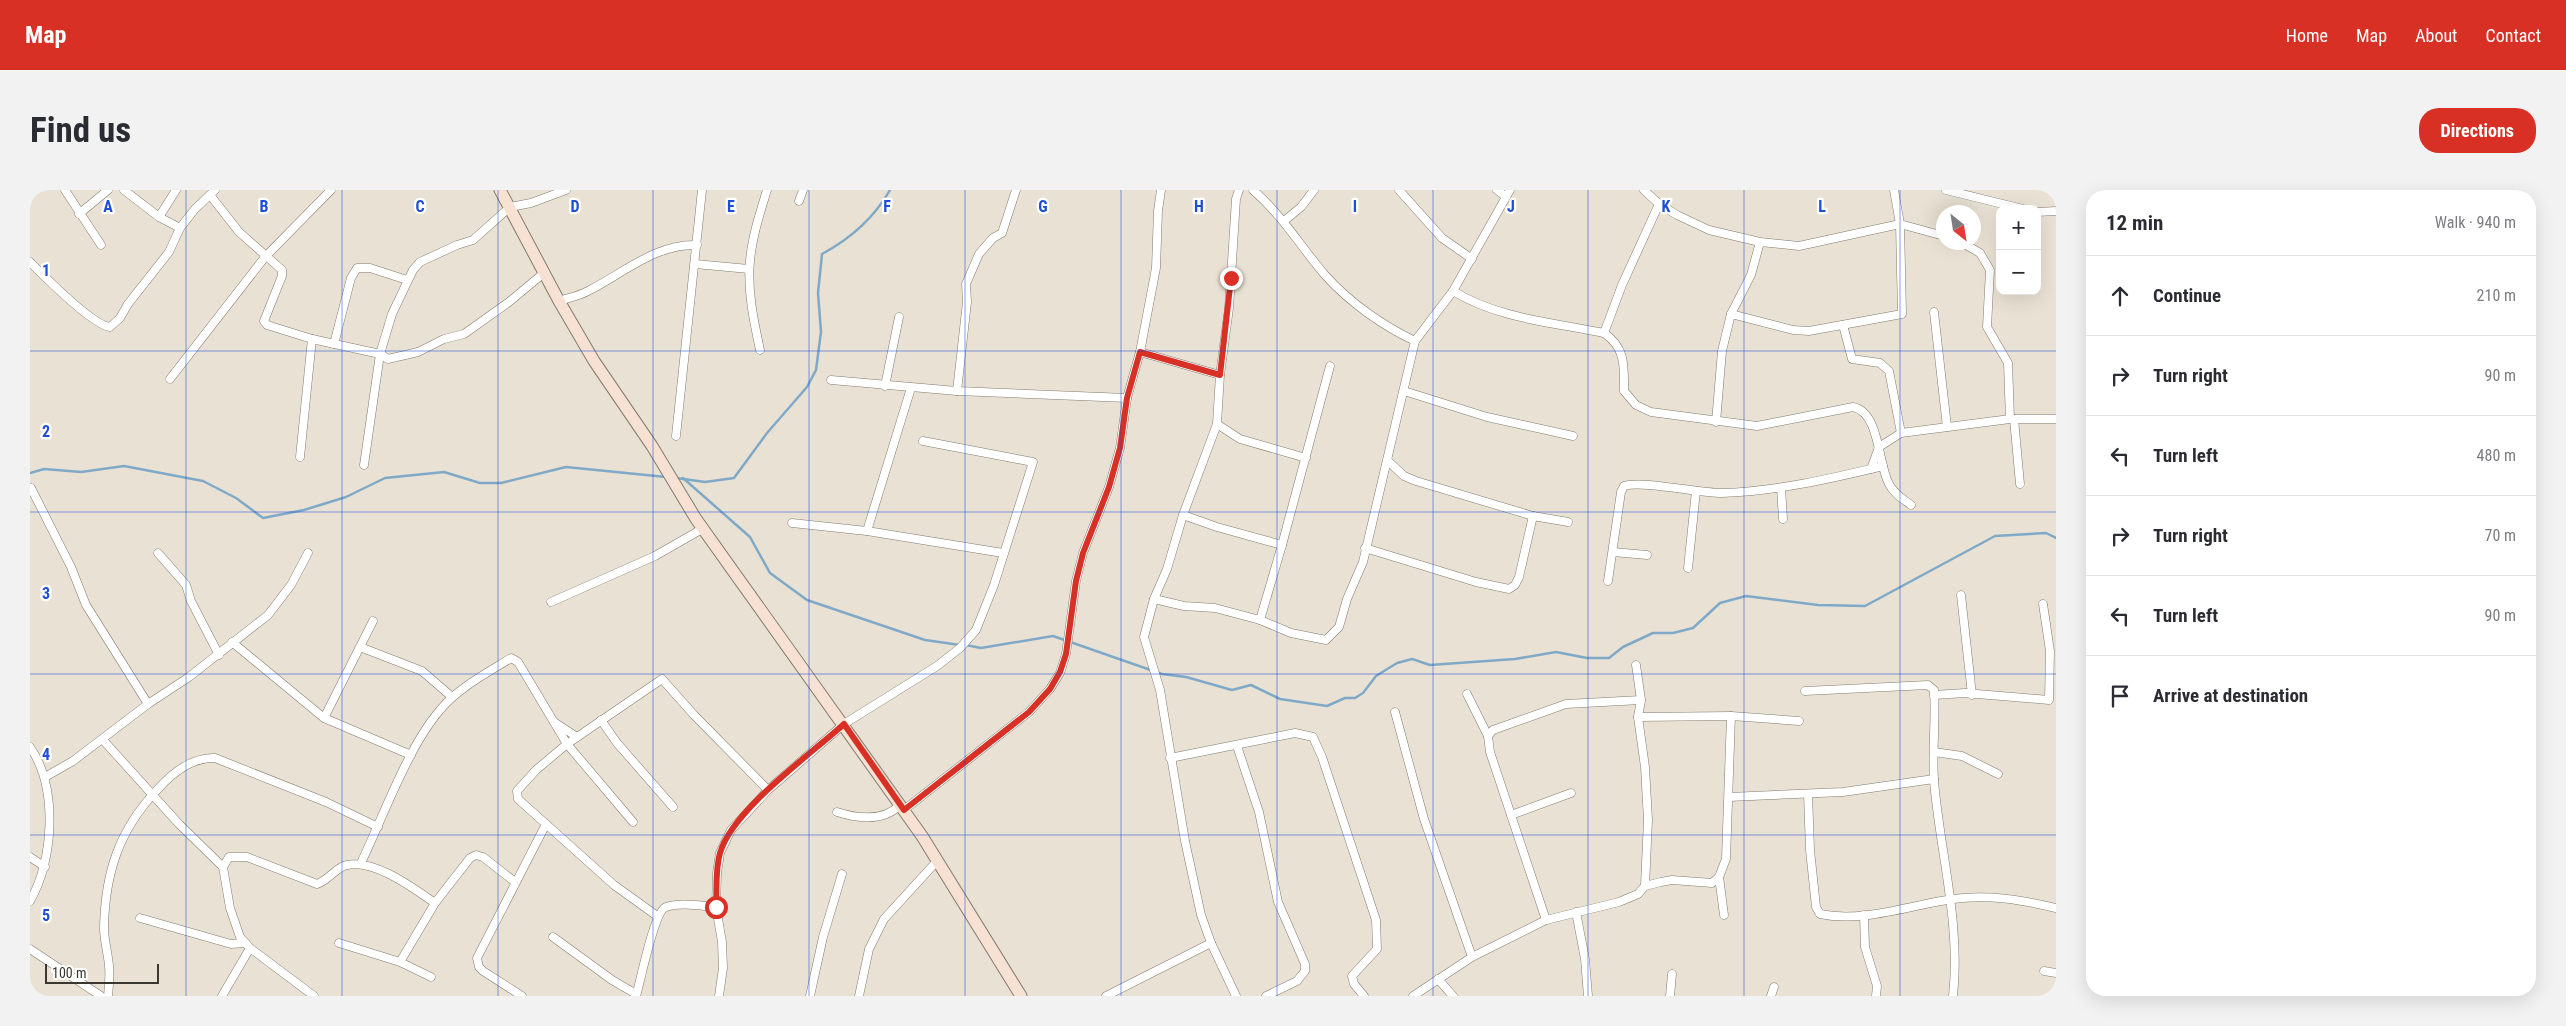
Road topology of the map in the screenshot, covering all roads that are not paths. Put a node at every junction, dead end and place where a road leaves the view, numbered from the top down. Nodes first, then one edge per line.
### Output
1 (65, 190) edge
2 (108, 190) edge
3 (124, 190) edge
4 (176, 190) edge
5 (330, 190) edge
6 (500, 190) edge
7 (566, 190) edge
8 (702, 190) edge
9 (767, 190) edge
10 (803, 190) edge
11 (1016, 190) edge
12 (1161, 190) edge
13 (1239, 190) edge
14 (1253, 190) edge
15 (1314, 190) edge
16 (1399, 190) edge
17 (1497, 190) edge
18 (1644, 190) edge
19 (1894, 190) edge
20 (1946, 190) edge
21 (213, 193) edge
22 (1507, 193) edge
23 (799, 202) dead end
24 (1659, 204) junction
25 (2007, 205) edge
26 (510, 207) junction
27 (2056, 211) edge
28 (2041, 212) edge
29 (79, 214) junction
30 (159, 217) junction
31 (1284, 221) junction
32 (1900, 224) junction
33 (180, 228) junction
34 (1936, 234) edge
35 (1760, 242) junction
36 (101, 245) dead end
37 (697, 245) junction
38 (1975, 250) edge
39 (265, 257) junction
40 (1472, 259) junction
41 (30, 262) edge
42 (695, 264) junction
43 (749, 269) junction
44 (545, 272) junction
45 (407, 280) junction
46 (1453, 290) junction
47 (559, 301) junction
48 (1934, 312) dead end
49 (1731, 314) junction
50 (899, 317) dead end
51 (1843, 325) junction
52 (1604, 333) junction
53 (312, 339) junction
54 (1415, 341) junction
55 (334, 344) junction
56 (760, 350) dead end
57 (1140, 352) junction
58 (380, 354) junction
59 (1330, 366) dead end
60 (1220, 375) junction
61 (170, 378) dead end
62 (831, 380) dead end
63 (885, 386) junction
64 (911, 388) junction
65 (957, 391) junction
66 (1404, 391) junction
67 (1127, 398) junction
68 (2012, 419) junction
69 (2056, 419) edge
70 (1716, 422) junction
71 (1217, 424) junction
72 (1947, 427) junction
73 (1901, 432) junction
74 (676, 436) dead end
75 (1573, 436) dead end
76 (923, 442) dead end
77 (1879, 447) junction
78 (300, 457) dead end
79 (1306, 458) junction
80 (1388, 462) junction
81 (364, 465) dead end
82 (1883, 466) junction
83 (1871, 469) junction
84 (2020, 484) dead end
85 (31, 488) dead end
86 (1781, 488) junction
87 (1696, 491) junction
88 (1911, 505) dead end
89 (1183, 515) junction
90 (1533, 516) junction
91 (1783, 519) dead end
92 (1568, 522) dead end
93 (792, 523) dead end
94 (702, 529) junction
95 (867, 531) junction
96 (1282, 545) junction
97 (1365, 548) junction
98 (1613, 552) junction
99 (158, 553) dead end
100 (308, 553) dead end
101 (1003, 553) junction
102 (1647, 555) dead end
103 (1688, 568) dead end
104 (1608, 580) dead end
105 (1961, 595) dead end
106 (1154, 600) junction
107 (551, 602) dead end
108 (2043, 604) dead end
109 (1260, 620) junction
110 (373, 621) dead end
111 (232, 642) junction
112 (360, 647) junction
113 (219, 655) junction
114 (1636, 665) dead end
115 (1805, 690) dead end
116 (1466, 694) dead end
117 (1972, 695) junction
118 (1934, 696) junction
119 (452, 697) junction
120 (1641, 700) junction
121 (148, 704) junction
122 (1395, 712) dead end
123 (1731, 716) junction
124 (1638, 717) junction
125 (324, 718) junction
126 (601, 720) junction
127 (552, 721) junction
128 (1800, 721) dead end
129 (844, 724) junction
130 (1488, 736) junction
131 (577, 737) junction
132 (103, 740) junction
133 (567, 744) junction
134 (1237, 746) junction
135 (30, 747) edge
136 (1934, 752) junction
137 (412, 755) junction
138 (33, 756) edge
139 (1170, 758) junction
140 (1998, 774) dead end
141 (46, 777) junction
142 (1934, 779) junction
143 (768, 790) junction
144 (1572, 793) dead end
145 (152, 794) junction
146 (1808, 794) junction
147 (1729, 797) junction
148 (673, 807) dead end
149 (902, 808) junction
150 (838, 812) dead end
151 (1510, 815) junction
152 (633, 822) dead end
153 (546, 824) junction
154 (378, 827) junction
155 (30, 857) edge
156 (938, 860) junction
157 (361, 863) junction
158 (46, 867) junction
159 (223, 867) junction
160 (842, 874) dead end
161 (1719, 877) junction
162 (515, 882) junction
163 (1645, 886) junction
164 (1950, 900) junction
165 (30, 901) edge
166 (435, 903) junction
167 (716, 907) junction
168 (2056, 908) edge
169 (1576, 912) junction
170 (1724, 915) dead end
171 (1864, 915) junction
172 (657, 916) junction
173 (140, 918) dead end
174 (1546, 920) junction
175 (553, 937) dead end
176 (339, 943) dead end
177 (1210, 943) junction
178 (247, 946) junction
179 (30, 949) edge
180 (1472, 957) junction
181 (400, 962) junction
182 (2044, 971) dead end
183 (2056, 973) edge
184 (1672, 974) dead end
185 (432, 977) dead end
186 (1438, 979) junction
187 (1774, 987) dead end
188 (636, 995) edge
189 (101, 996) edge
190 (108, 996) edge
191 (222, 996) edge
192 (314, 996) edge
193 (522, 996) edge
194 (719, 996) edge
195 (810, 996) edge
196 (858, 996) edge
197 (1021, 996) edge
198 (1106, 996) edge
199 (1236, 996) edge
200 (1266, 996) edge
201 (1364, 996) edge
202 (1413, 996) edge
203 (1453, 996) edge
204 (1588, 996) edge
205 (1670, 996) edge
206 (1771, 996) edge
207 (1876, 996) edge
208 (1952, 996) edge

1 - 29 street
2 - 29 street
3 - 30 street
4 - 30 street
5 - 39 street
6 - 26 street
7 - 26 street
8 - 37 street
9 - 43 street
10 - 23 street
11 - 65 street
12 - 57 street
13 - 60 street
14 - 31 street
15 - 31 street
16 - 40 street
17 - 22 street
18 - 24 street
19 - 32 street
20 - 25 street
21 - 33 street
21 - 39 street
22 - 40 street
24 - 35 street
24 - 52 street
26 - 44 street
26 - 45 street
27 - 28 street
29 - 36 street
30 - 33 street
31 - 54 street
32 - 34 street
32 - 35 street
32 - 51 street
33 - 41 street
35 - 49 street
37 - 42 street
37 - 47 street
38 - 68 street
39 - 53 street
39 - 61 street
40 - 46 street
42 - 43 street
42 - 74 street
43 - 56 street
44 - 47 street
44 - 58 street
45 - 55 street
45 - 58 street
46 - 52 street
46 - 54 street
47 - 94 street
48 - 72 street
49 - 51 street
49 - 70 street
50 - 63 street
51 - 73 street
52 - 70 street
53 - 55 street
53 - 78 street
54 - 66 street
55 - 58 street
57 - 60 street
57 - 67 street
58 - 81 street
59 - 79 street
60 - 71 street
62 - 63 street
63 - 64 street
64 - 65 street
64 - 95 street
65 - 67 street
66 - 75 street
66 - 80 street
67 - 149 street
68 - 69 street
68 - 72 street
68 - 84 street
70 - 77 street
71 - 79 street
71 - 89 street
72 - 73 street
73 - 77 street
76 - 101 street
77 - 82 street
77 - 83 street
79 - 96 street
80 - 90 street
80 - 97 street
82 - 83 street
82 - 88 street
83 - 86 street
85 - 121 street
86 - 87 street
86 - 91 street
87 - 98 street
87 - 103 street
89 - 96 street
89 - 106 street
90 - 92 street
90 - 97 street
93 - 95 street
94 - 107 street
94 - 129 street
95 - 101 street
96 - 109 street
97 - 109 street
98 - 102 street
98 - 104 street
99 - 113 street
100 - 111 street
101 - 129 street
105 - 117 street
106 - 109 street
106 - 139 street
108 - 117 street
110 - 112 street
111 - 113 street
111 - 125 street
112 - 119 street
112 - 125 street
113 - 121 street
114 - 120 street
115 - 118 street
116 - 130 street
117 - 118 street
118 - 136 street
119 - 127 street
119 - 137 street
120 - 124 street
120 - 130 street
121 - 132 street
122 - 180 street
123 - 124 street
123 - 128 street
123 - 147 street
124 - 163 street
125 - 137 street
126 - 131 street
126 - 143 street
126 - 148 street
127 - 131 street
127 - 133 street
129 - 143 street
129 - 149 street
130 - 151 street
131 - 133 street
132 - 141 street
132 - 145 street
133 - 152 street
133 - 153 street
134 - 139 street
134 - 200 street
134 - 201 street
135 - 138 street
136 - 140 street
136 - 142 street
137 - 154 street
138 - 141 street
139 - 177 street
141 - 158 street
142 - 146 street
142 - 164 street
143 - 167 street
144 - 151 street
145 - 154 street
145 - 159 street
145 - 190 street
146 - 147 street
146 - 171 street
147 - 161 street
149 - 150 street
149 - 156 street
151 - 174 street
153 - 162 street
153 - 172 street
154 - 157 street
155 - 158 street
156 - 196 street
156 - 197 street
157 - 159 street
157 - 166 street
158 - 165 street
159 - 178 street
160 - 195 street
161 - 163 street
161 - 170 street
162 - 166 street
162 - 193 street
163 - 169 street
164 - 168 street
164 - 171 street
164 - 208 street
166 - 181 street
167 - 172 street
167 - 194 street
169 - 174 street
169 - 204 street
171 - 207 street
172 - 188 street
173 - 178 street
174 - 180 street
175 - 188 street
176 - 181 street
177 - 198 street
177 - 199 street
178 - 191 street
178 - 192 street
179 - 189 street
180 - 186 street
181 - 185 street
182 - 183 street
184 - 205 street
186 - 202 street
186 - 203 street
187 - 206 street

